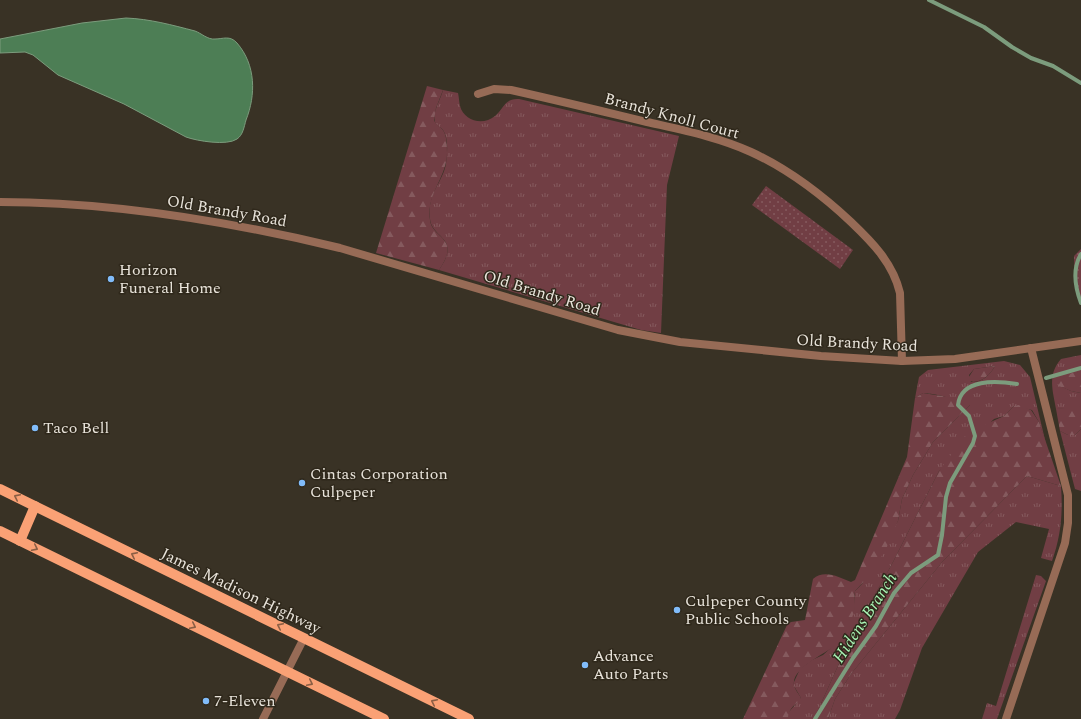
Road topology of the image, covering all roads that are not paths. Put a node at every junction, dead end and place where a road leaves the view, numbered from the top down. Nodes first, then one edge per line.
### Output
1 (478, 94) dead end
2 (0, 202) edge
3 (1081, 341) edge
4 (1031, 348) junction
5 (902, 361) junction
6 (0, 489) edge
7 (35, 506) junction
8 (0, 531) edge
9 (20, 541) junction
10 (304, 638) junction
11 (287, 672) junction
12 (263, 719) edge
13 (384, 719) edge
14 (469, 719) edge
15 (1006, 719) edge

1 - 5 street, Brandy Knoll Court
2 - 5 street, Old Brandy Road
3 - 4 street, Old Brandy Road
4 - 5 street, Old Brandy Road
4 - 15 street
7 -> 6 main road, James Madison Highway
7 - 9 main road
10 -> 7 main road, James Madison Highway
8 - 9 main road
9 -> 11 main road
10 - 11 street
14 -> 10 main road, James Madison Highway
11 - 12 street
11 -> 13 main road

